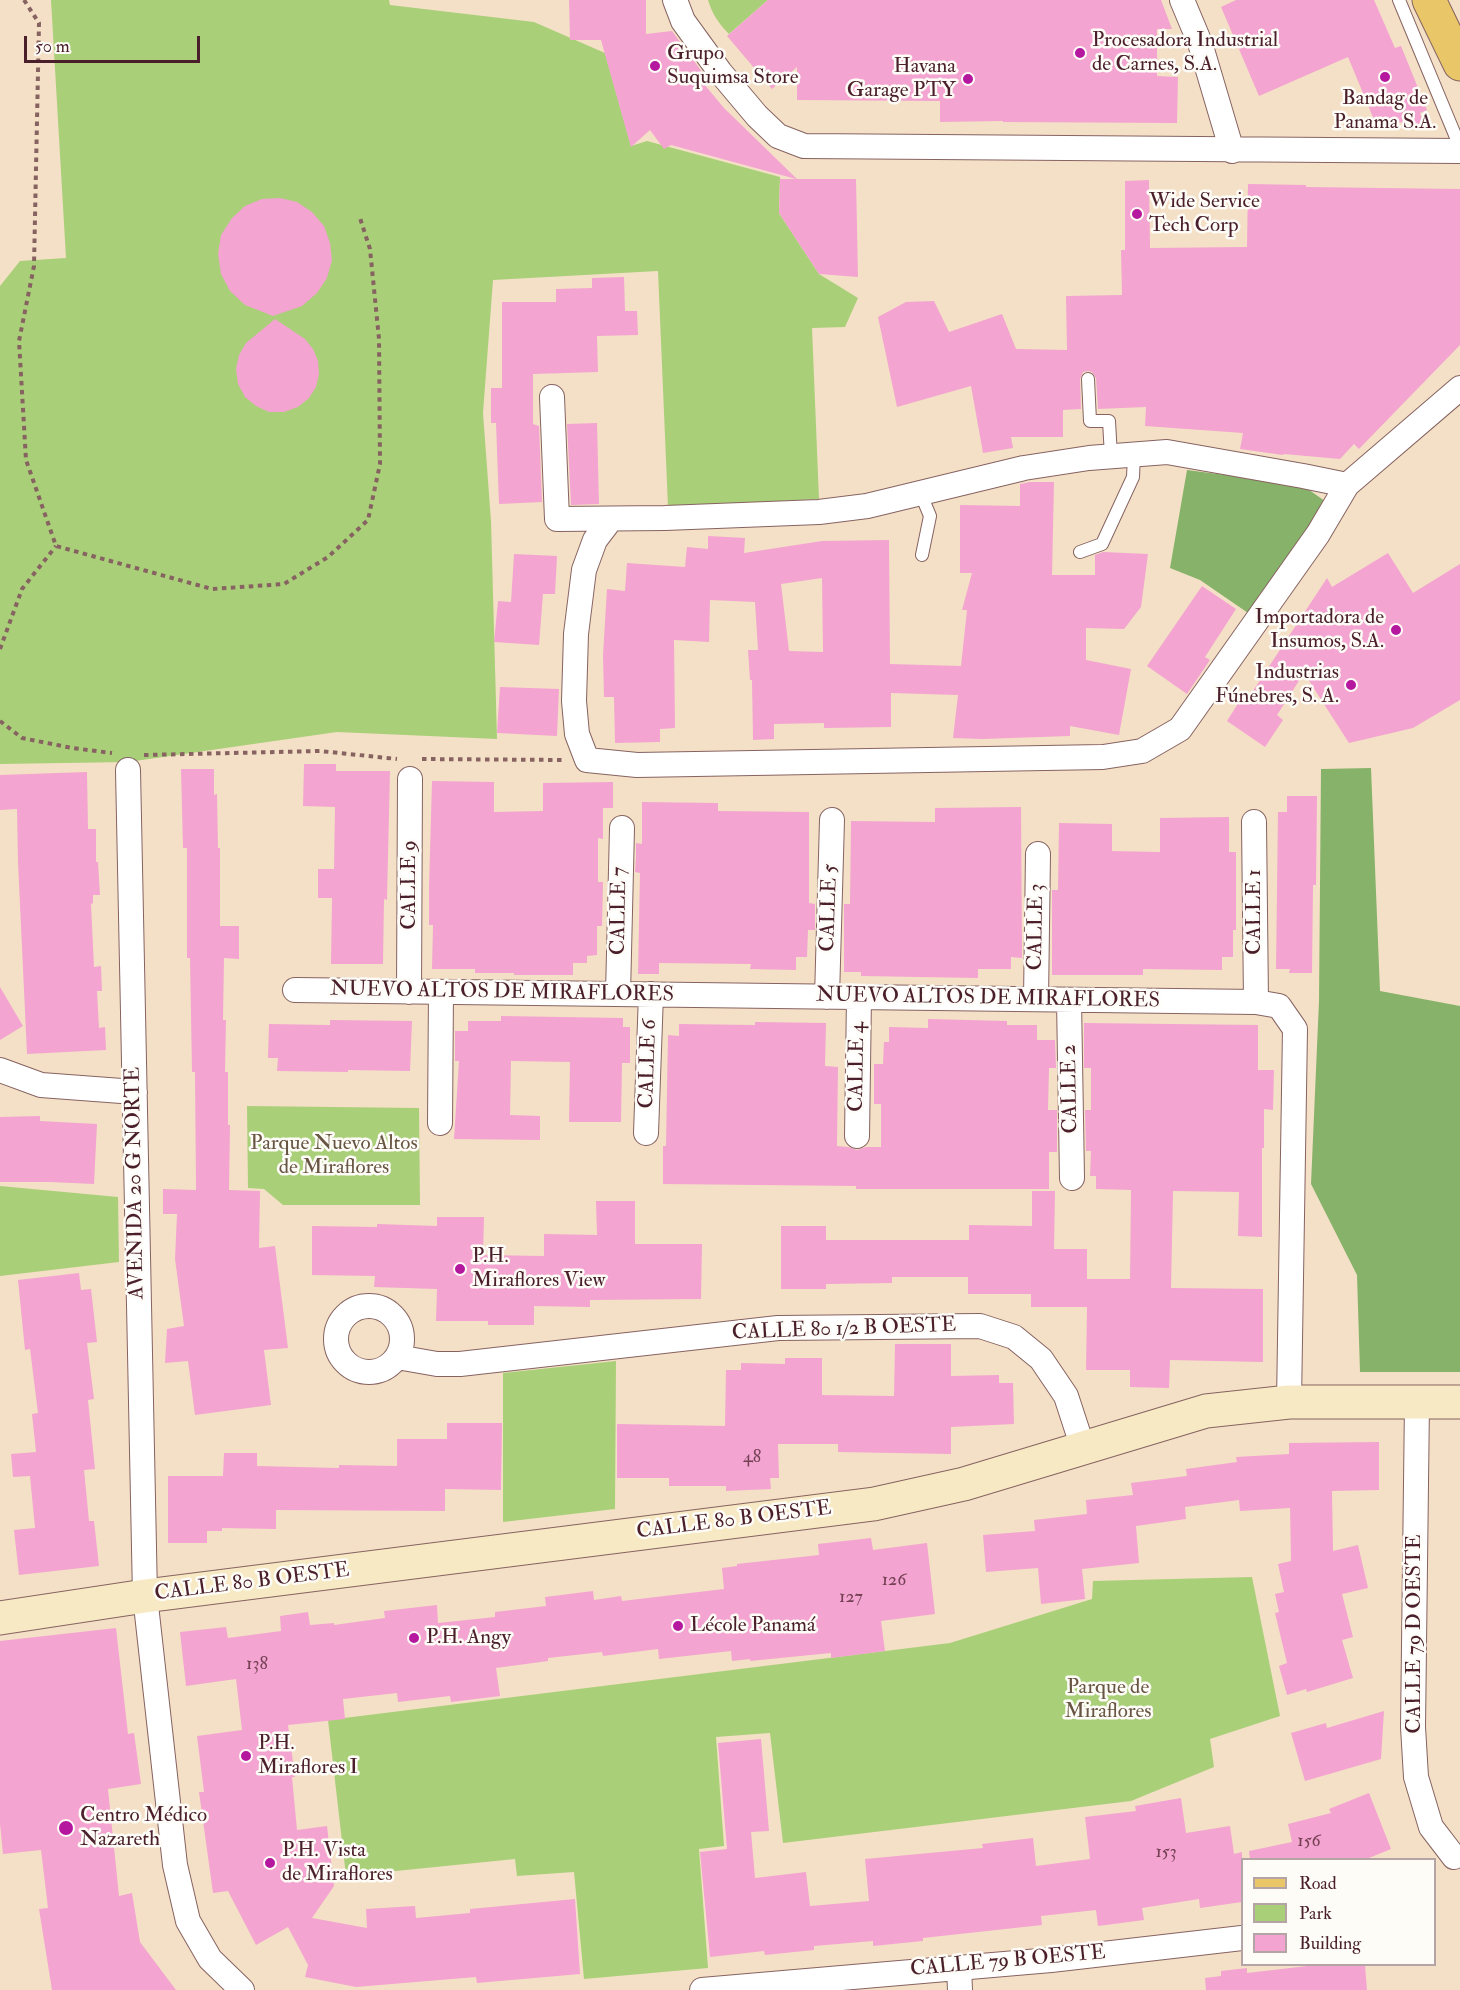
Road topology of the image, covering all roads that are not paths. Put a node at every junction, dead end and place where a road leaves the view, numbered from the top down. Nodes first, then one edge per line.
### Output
1 (675, 0) edge
2 (1182, 0) edge
3 (1399, 0) edge
4 (1429, 0) edge
5 (1460, 64) edge
6 (1460, 149) edge
7 (1232, 151) junction
8 (1088, 379) dead end
9 (1460, 388) edge
10 (552, 397) dead end
11 (1123, 455) junction
12 (1347, 485) junction
13 (920, 492) junction
14 (611, 519) junction
15 (1080, 552) dead end
16 (922, 555) dead end
17 (128, 760) road end
18 (407, 766) road end
19 (832, 820) dead end
20 (1254, 822) dead end
21 (622, 828) dead end
22 (1038, 854) dead end
23 (295, 990) dead end
24 (410, 992) junction
25 (441, 992) junction
26 (618, 994) junction
27 (651, 994) junction
28 (827, 997) junction
29 (860, 997) junction
30 (1036, 999) junction
31 (1069, 1000) junction
32 (1256, 1002) junction
33 (0, 1070) edge
34 (135, 1092) junction
35 (440, 1123) dead end
36 (646, 1133) dead end
37 (857, 1136) dead end
38 (1072, 1178) dead end
39 (397, 1357) dead end
40 (1417, 1401) junction
41 (1289, 1402) junction
42 (1460, 1402) edge
43 (1083, 1448) junction
44 (145, 1596) junction
45 (0, 1618) edge
46 (1449, 1859) edge
47 (1241, 1938) edge
48 (959, 1978) edge
49 (242, 1990) edge
50 (702, 1990) edge

1 - 7 street
2 - 7 street
3 - 6 lane
4 - 5 main road
6 - 7 street
8 - 11 lane
9 - 12 street
10 - 14 street
11 - 12 street
11 - 13 street
11 - 15 lane
12 - 14 street
13 - 14 street
13 - 16 lane
17 - 34 street, AVENIDA 20 G NORTE
18 - 24 street, CALLE 9
19 - 28 street, CALLE 5
20 - 32 street, CALLE 1
21 - 26 street, CALLE 7
22 - 30 street, CALLE 3
23 - 24 street, NUEVO ALTOS DE MIRAFLORES
24 - 25 street, NUEVO ALTOS DE MIRAFLORES
25 - 26 street, NUEVO ALTOS DE MIRAFLORES
25 - 35 street
26 - 27 street, NUEVO ALTOS DE MIRAFLORES
27 - 28 street, NUEVO ALTOS DE MIRAFLORES
27 - 36 street, CALLE 6
28 - 29 street, NUEVO ALTOS DE MIRAFLORES
29 - 30 street, NUEVO ALTOS DE MIRAFLORES
29 - 37 street, CALLE 4
30 - 31 street, NUEVO ALTOS DE MIRAFLORES
31 - 32 street, NUEVO ALTOS DE MIRAFLORES
31 - 38 street, CALLE 2
32 - 41 street, NUEVO ALTOS DE MIRAFLORES
33 - 34 street
34 - 44 street, AVENIDA 20 G NORTE
39 - 43 street, CALLE 80 1/2 B OESTE
40 - 41 street, CALLE 80 B OESTE
40 - 42 street, CALLE 80 B OESTE
40 - 46 street, CALLE 79 D OESTE
41 - 43 street, CALLE 80 B OESTE
43 - 44 street, CALLE 80 B OESTE
44 - 45 street, CALLE 80 B OESTE
44 - 49 street
47 - 48 street, CALLE 79 B OESTE
48 - 50 street, CALLE 79 B OESTE

